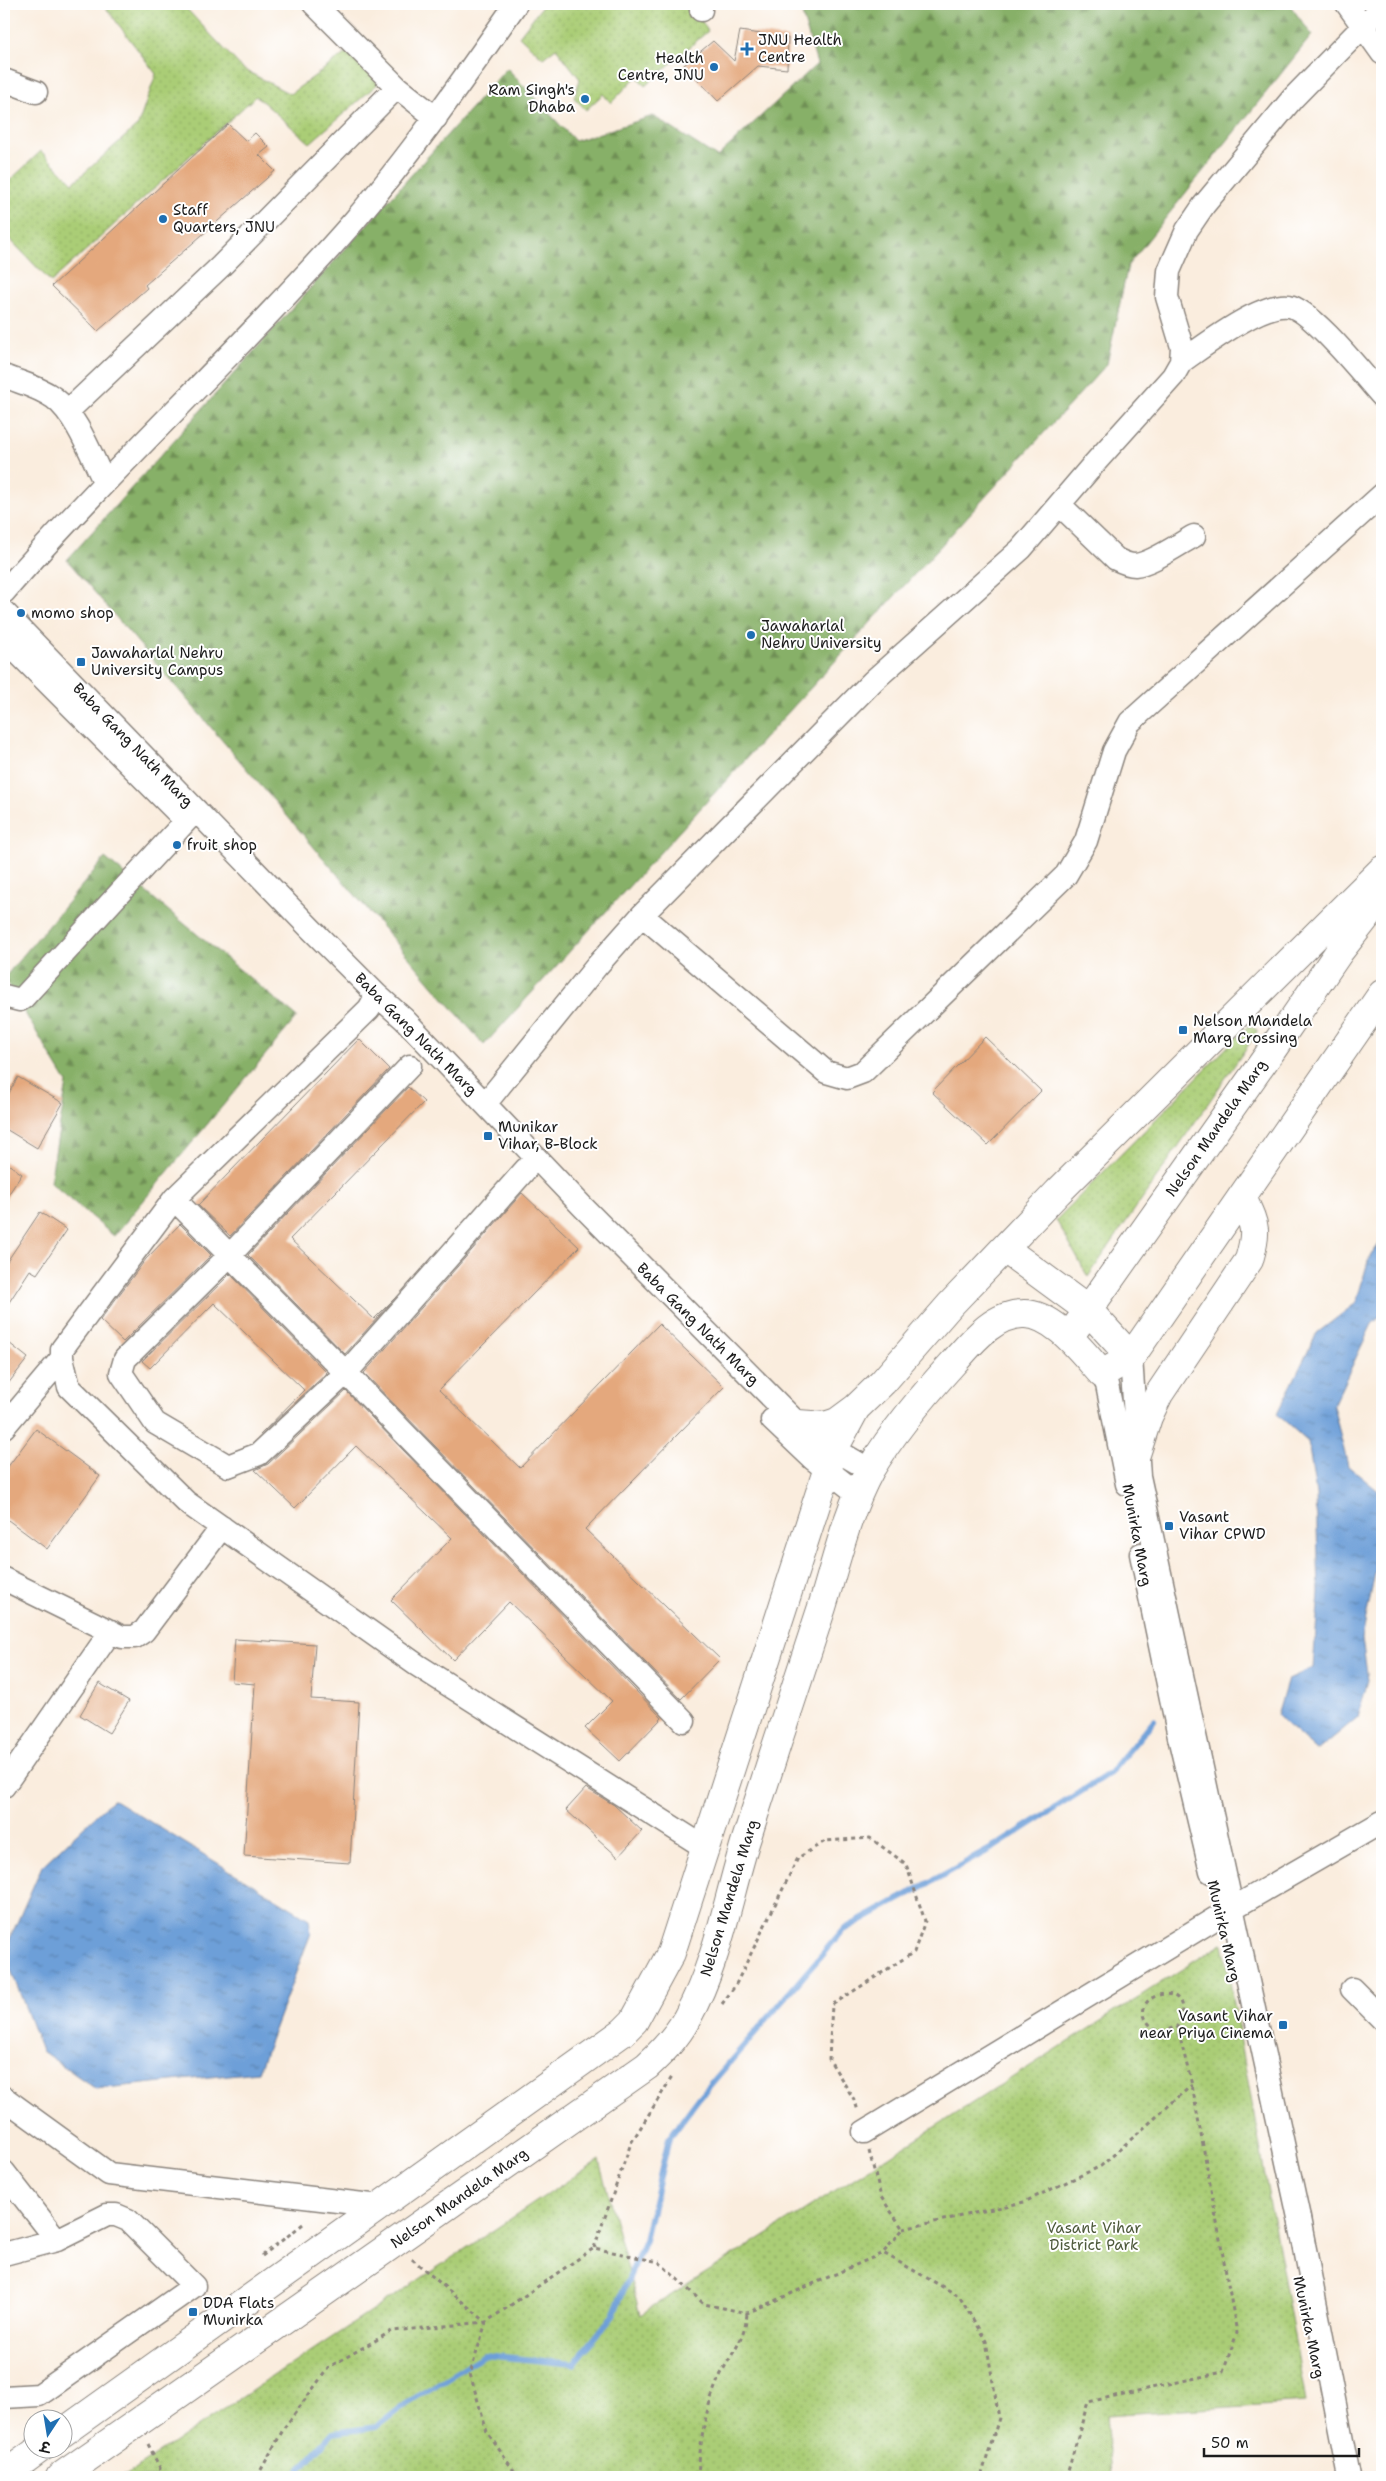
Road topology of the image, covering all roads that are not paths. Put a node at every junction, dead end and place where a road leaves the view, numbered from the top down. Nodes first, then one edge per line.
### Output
1 (314, 4) edge
2 (516, 4) edge
3 (1347, 4) edge
4 (1382, 7) edge
5 (1363, 28) junction
6 (1382, 53) edge
7 (4, 80) edge
8 (397, 87) junction
9 (36, 92) dead end
10 (436, 118) junction
11 (1181, 362) junction
12 (4, 376) edge
13 (1382, 396) edge
14 (68, 411) junction
15 (104, 481) junction
16 (1382, 495) edge
17 (1060, 505) junction
18 (1194, 536) dead end
19 (4, 592) edge
20 (4, 612) edge
21 (4, 639) edge
22 (191, 816) junction
23 (1382, 870) edge
24 (1382, 897) edge
25 (642, 915) junction
26 (1382, 994) edge
27 (4, 996) edge
28 (373, 1002) junction
29 (410, 1066) dead end
30 (485, 1104) junction
31 (526, 1170) junction
32 (1242, 1197) junction
33 (174, 1199) junction
34 (1004, 1249) junction
35 (230, 1255) junction
36 (1088, 1310) junction
37 (1069, 1337) junction
38 (62, 1358) junction
39 (1131, 1358) junction
40 (346, 1373) junction
41 (1104, 1380) junction
42 (856, 1408) junction
43 (6, 1420) edge
44 (798, 1424) junction
45 (1136, 1446) junction
46 (831, 1460) junction
47 (864, 1482) junction
48 (222, 1527) junction
49 (4, 1579) edge
50 (111, 1631) junction
51 (684, 1721) dead end
52 (4, 1786) edge
53 (1382, 1822) edge
54 (704, 1847) junction
55 (1228, 1912) junction
56 (1352, 1989) dead end
57 (1382, 2019) edge
58 (4, 2098) edge
59 (864, 2132) road end
60 (4, 2172) edge
61 (380, 2206) junction
62 (57, 2240) junction
63 (4, 2254) edge
64 (4, 2397) edge
65 (72, 2426) edge
66 (27, 2458) edge
67 (4, 2475) edge
68 (60, 2477) edge
69 (1338, 2477) edge
70 (1349, 2477) edge

1 - 8 street
2 - 10 street
3 - 5 street
4 - 5 street
5 - 6 street
5 - 11 street
7 - 9 street
8 - 10 street
8 - 14 street
10 - 15 street
11 - 13 street
11 - 17 street
12 - 14 street
14 - 15 street
15 - 19 street
16 - 25 street
17 - 18 street
17 - 25 street
20 - 22 street, Baba Gang Nath Marg
21 - 22 street, Baba Gang Nath Marg
22 - 27 street
22 - 28 street, Baba Gang Nath Marg
23 - 34 main road
24 - 36 main road, Nelson Mandela Marg
25 - 30 street
26 - 32 main road
28 - 30 street, Baba Gang Nath Marg
28 - 31 street, Baba Gang Nath Marg
28 - 33 street
29 - 35 street
30 - 44 street, Baba Gang Nath Marg
31 - 40 street
31 - 46 street, Baba Gang Nath Marg
32 - 39 main road
32 - 45 main road
33 - 35 street
33 - 38 street
34 - 36 main road
34 - 42 main road
35 - 40 street
35 - 40 street
36 - 37 main road, Nelson Mandela Marg
36 - 39 main road
37 - 41 main road, Nelson Mandela Marg
37 - 47 main road, Nelson Mandela Marg
38 - 43 street
38 - 48 street
39 - 41 main road
39 - 45 street, Munirka Marg
40 - 51 street
41 - 55 street, Munirka Marg
42 - 44 main road
42 - 46 main road
44 - 46 street, Baba Gang Nath Marg
45 - 55 street, Munirka Marg
46 - 47 street
46 - 54 main road
47 - 68 main road, Nelson Mandela Marg
48 - 50 street
48 - 54 street
49 - 50 street
50 - 52 street
53 - 55 street
54 - 61 main road
55 - 59 street
55 - 69 street, Munirka Marg
55 - 70 street, Munirka Marg
56 - 57 street
58 - 61 street
60 - 62 street
61 - 65 main road
62 - 63 street
62 - 64 street
66 - 67 main road

